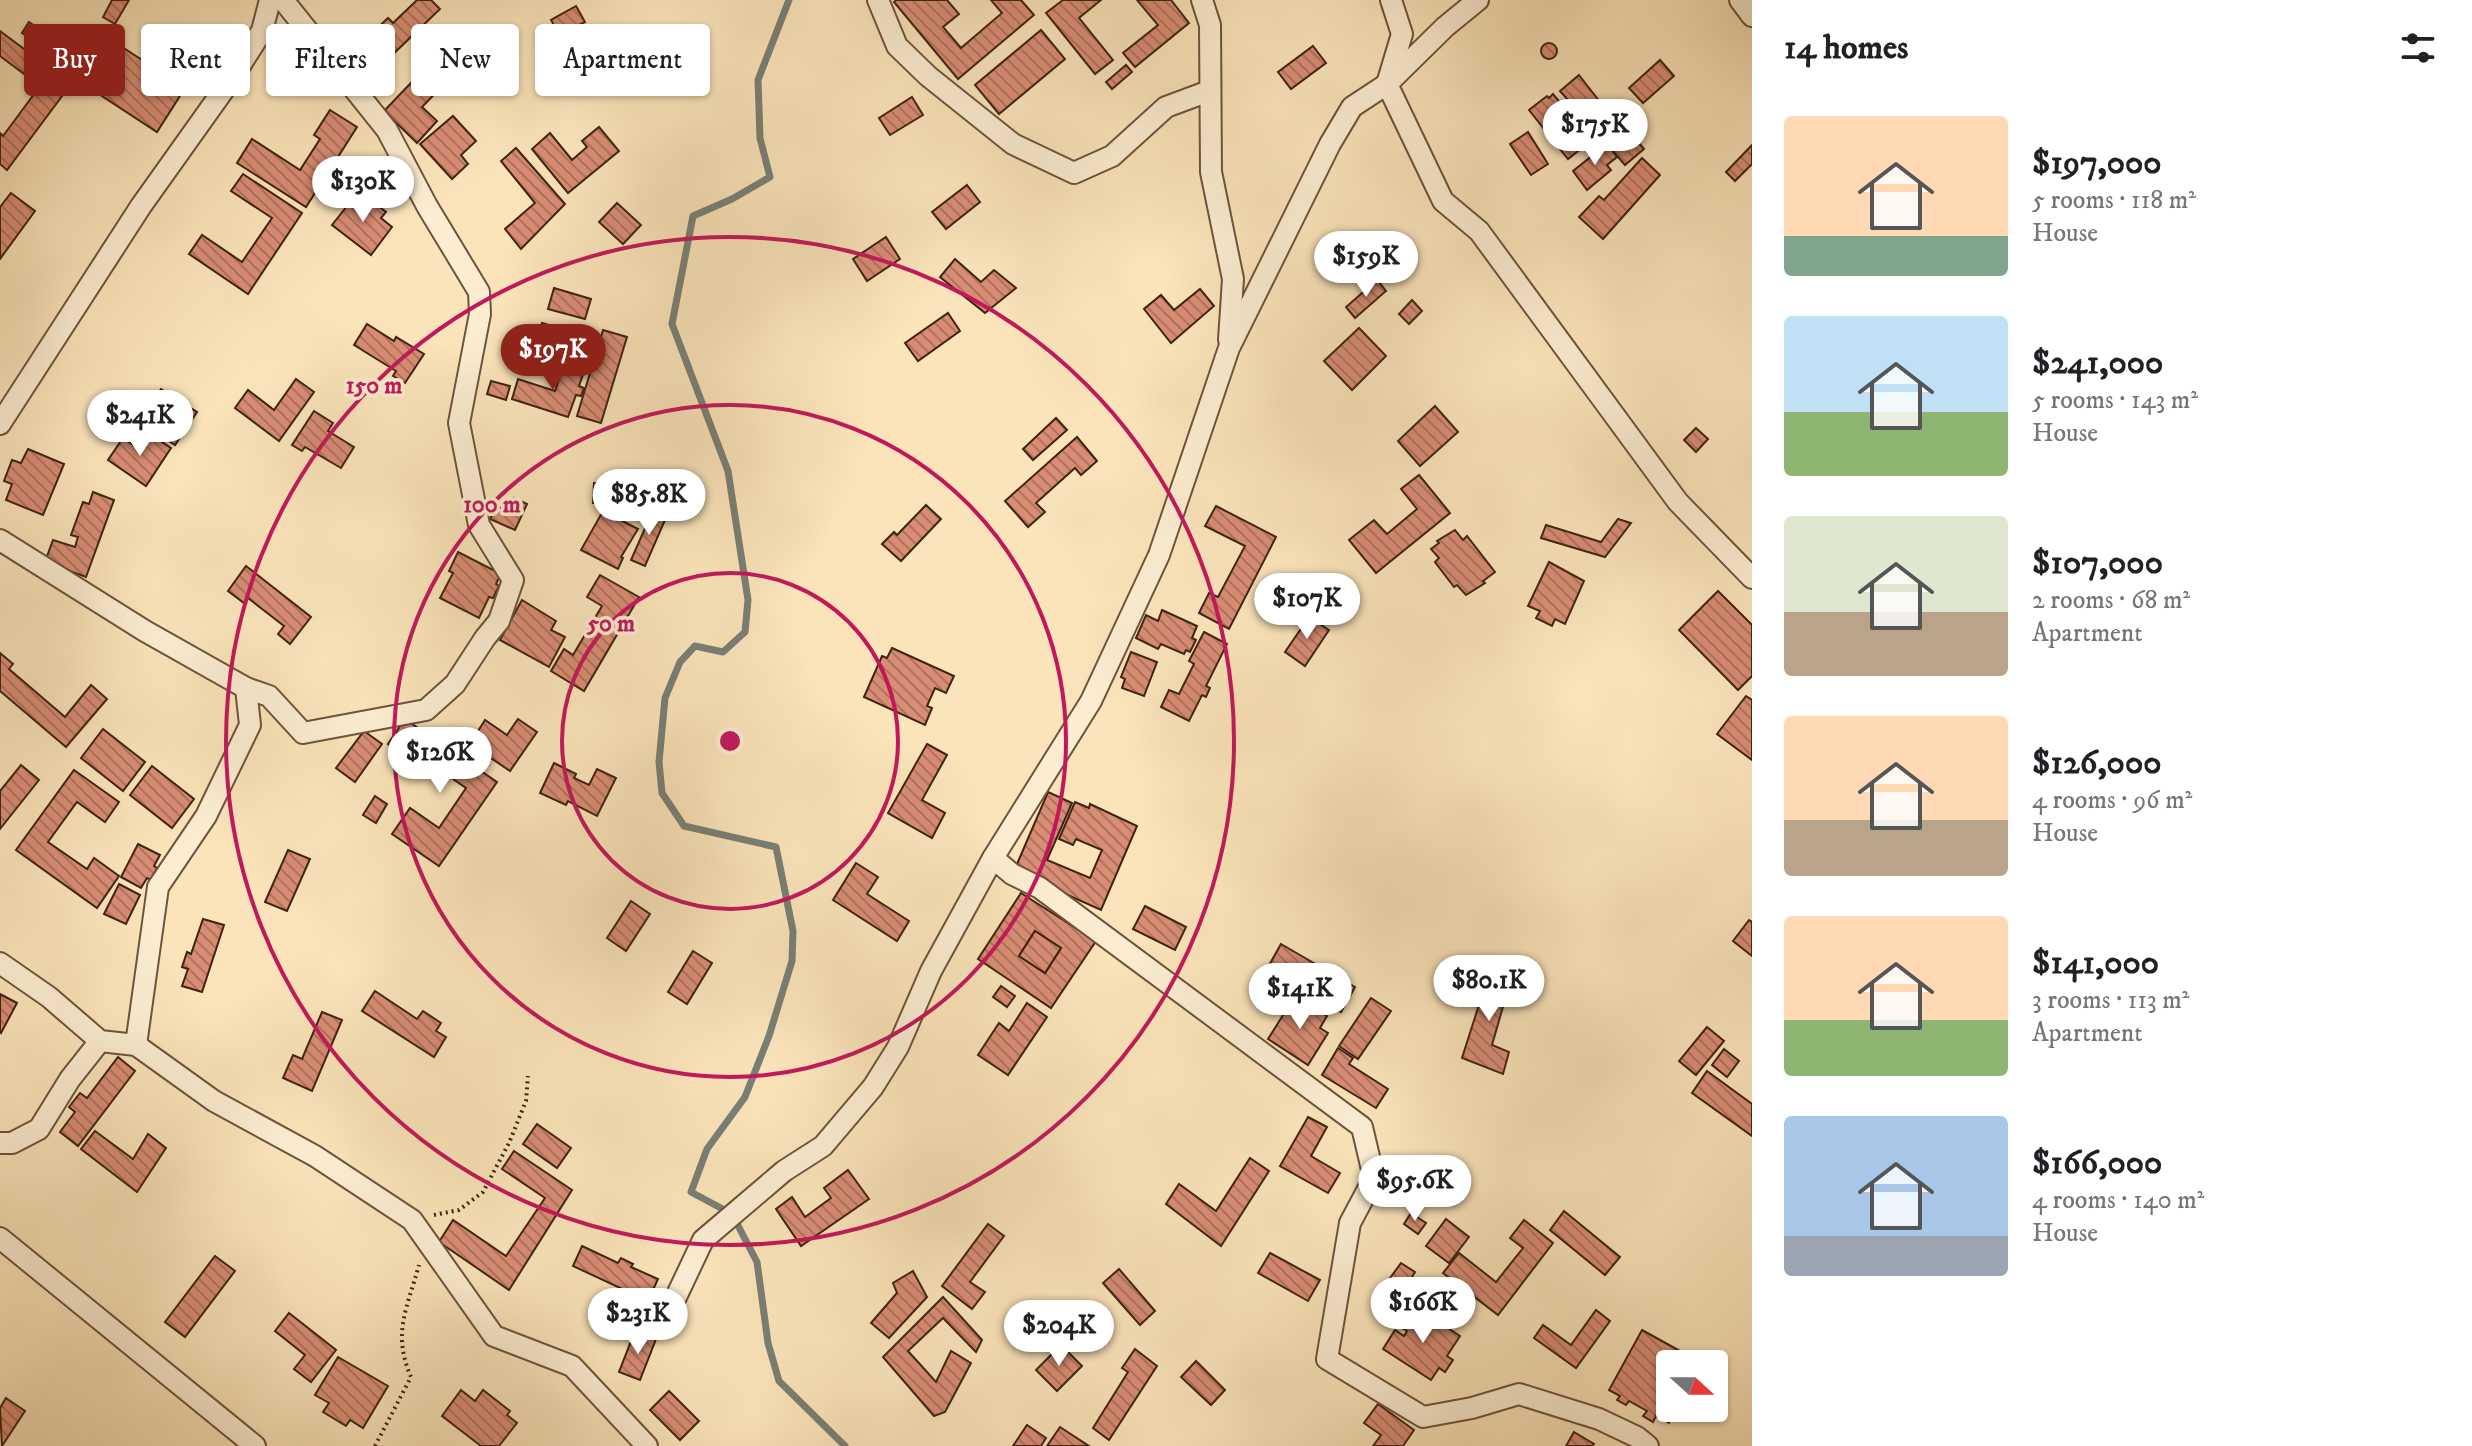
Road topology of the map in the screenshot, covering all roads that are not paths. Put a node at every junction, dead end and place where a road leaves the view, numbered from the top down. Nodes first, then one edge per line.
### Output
1 (270, 0) edge
2 (283, 0) edge
3 (878, 0) edge
4 (1202, 0) edge
5 (1391, 0) edge
6 (1478, 0) edge
7 (1740, 0) edge
8 (1752, 16) edge
9 (1387, 84) junction
10 (1209, 91) junction
11 (1229, 348) junction
12 (0, 424) edge
13 (0, 540) edge
14 (1752, 578) edge
15 (246, 688) junction
16 (993, 858) junction
17 (0, 963) edge
18 (100, 1041) junction
19 (136, 1045) junction
20 (0, 1143) edge
21 (0, 1238) edge
22 (676, 1297) dead end
23 (255, 1446) edge
24 (647, 1446) edge
25 (1648, 1446) edge

1 - 12 street
2 - 15 street
3 - 10 street
4 - 10 street
5 - 9 street
6 - 9 street
7 - 8 street
9 - 11 street
9 - 14 street
10 - 11 street
11 - 16 street
13 - 15 street
15 - 19 street
16 - 22 street
16 - 25 street
17 - 18 street
18 - 19 street
18 - 20 street
19 - 24 street
21 - 23 street

